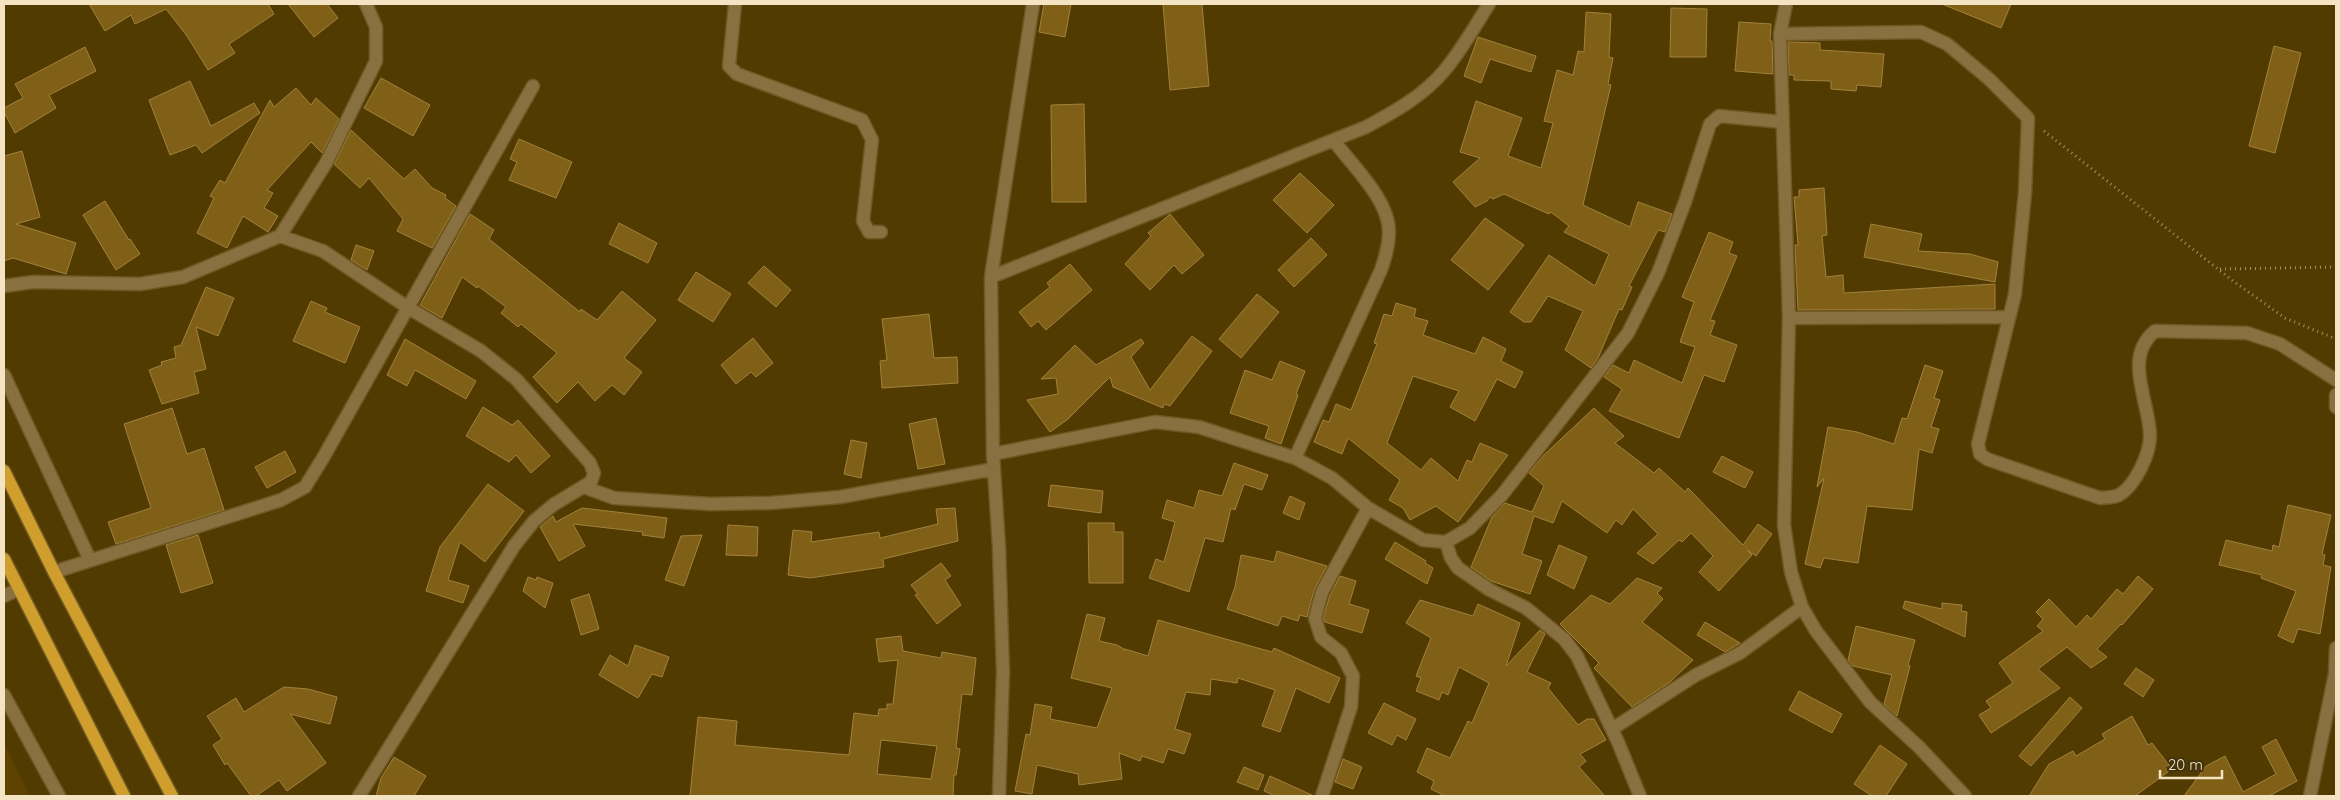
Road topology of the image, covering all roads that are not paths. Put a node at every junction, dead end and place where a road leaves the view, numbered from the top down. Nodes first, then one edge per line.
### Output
1 (735, 4) edge
2 (1033, 4) edge
3 (1489, 4) edge
4 (1786, 4) edge
5 (367, 5) edge
6 (1780, 34) junction
7 (533, 86) dead end
8 (1782, 122) junction
9 (1334, 141) junction
10 (881, 232) dead end
11 (280, 236) junction
12 (991, 277) junction
13 (4, 286) edge
14 (407, 307) junction
15 (2009, 317) junction
16 (1789, 318) junction
17 (4, 375) edge
18 (2336, 380) edge
19 (2336, 395) edge
20 (2336, 407) edge
21 (993, 454) junction
22 (1295, 458) junction
23 (994, 469) junction
24 (4, 471) edge
25 (584, 487) junction
26 (1368, 508) junction
27 (1446, 542) junction
28 (4, 559) edge
29 (90, 560) junction
30 (54, 572) junction
31 (19, 589) junction
32 (4, 596) edge
33 (1802, 608) junction
34 (2336, 648) edge
35 (2336, 674) edge
36 (4, 695) edge
37 (1612, 729) junction
38 (59, 796) edge
39 (124, 796) edge
40 (172, 796) edge
41 (359, 796) edge
42 (999, 796) edge
43 (1322, 796) edge
44 (1640, 796) edge
45 (1965, 796) edge
46 (2310, 796) edge

1 - 10 street
2 - 12 street
3 - 9 street
4 - 6 street
5 - 11 street
6 - 8 street
6 - 15 street
7 - 14 street
8 - 16 street
8 - 27 street
9 - 12 street
9 - 22 street
11 - 13 street
11 - 14 street
12 - 21 street
14 - 25 street
14 - 29 street
15 - 16 street
15 - 18 street
16 - 33 street
17 - 29 street
19 - 20 street
21 - 22 street
21 - 23 street
22 - 26 street
23 - 25 street
23 - 42 street
24 - 30 main road
25 - 41 street
26 - 27 street
26 - 43 street
27 - 37 street
28 - 31 main road
29 - 30 street
30 - 40 main road
31 - 32 street
31 - 39 main road
33 - 37 street
33 - 45 street
34 - 35 street
35 - 46 street
36 - 38 street
37 - 44 street

